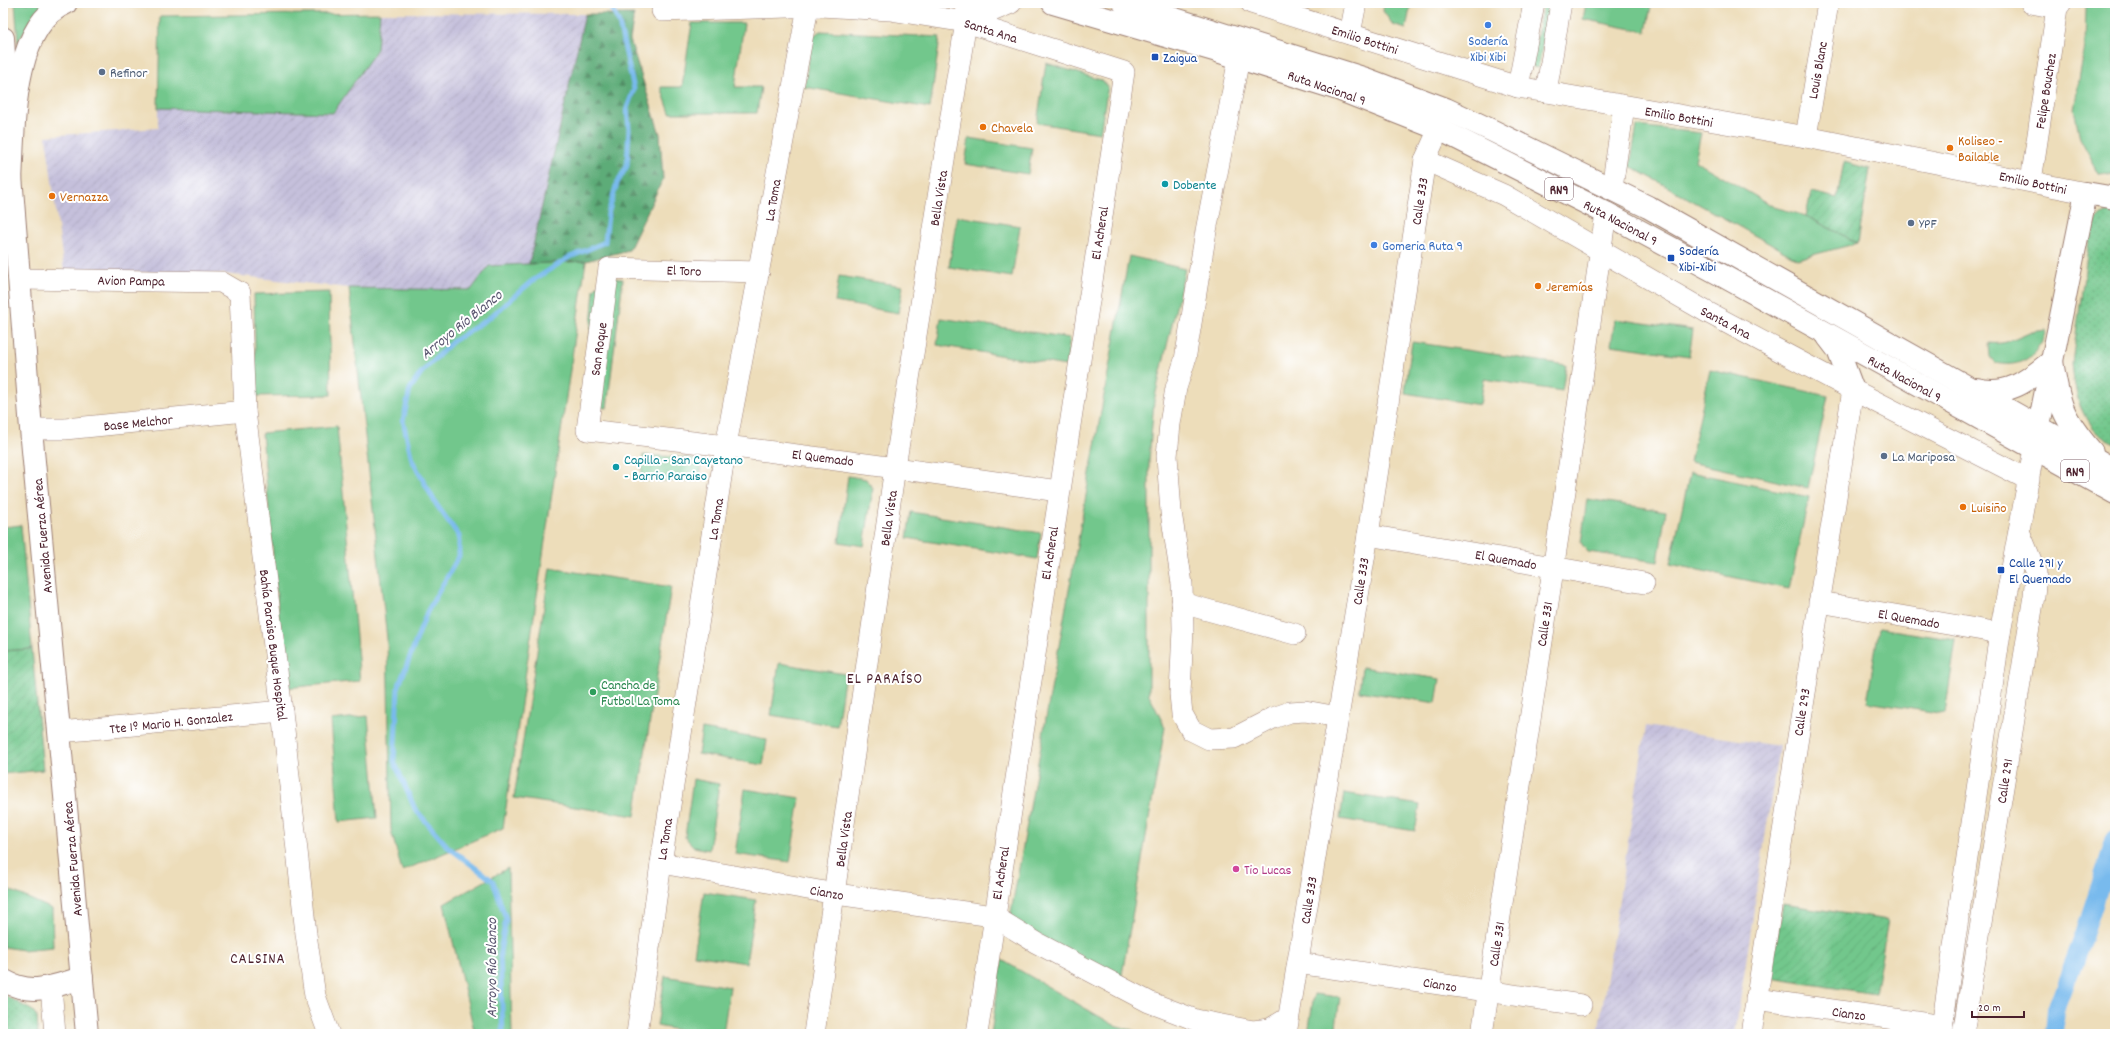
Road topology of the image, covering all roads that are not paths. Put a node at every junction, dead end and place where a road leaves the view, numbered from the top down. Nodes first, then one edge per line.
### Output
1 (66, 3) edge
2 (957, 3) edge
3 (1011, 3) edge
4 (1053, 3) edge
5 (1124, 3) edge
6 (1252, 3) edge
7 (1356, 3) edge
8 (1534, 3) edge
9 (1562, 3) edge
10 (1828, 3) edge
11 (2031, 3) edge
12 (2059, 5) edge
13 (808, 7) junction
14 (662, 11) dead end
15 (967, 12) edge
16 (1350, 34) junction
17 (3, 38) edge
18 (1239, 58) junction
19 (1124, 72) joint
20 (4, 79) edge
21 (1518, 87) junction
22 (1546, 92) junction
23 (1624, 106) junction
24 (1439, 129) junction
25 (1806, 137) junction
26 (1425, 160) junction
27 (11, 181) junction
28 (2031, 181) junction
29 (1612, 188) junction
30 (2086, 193) junction
31 (2115, 198) edge
32 (1606, 213) junction
33 (1600, 252) junction
34 (609, 268) joint
35 (759, 272) junction
36 (19, 279) junction
37 (240, 293) joint
38 (1826, 334) junction
39 (2052, 361) junction
40 (1971, 388) junction
41 (1853, 390) junction
42 (245, 411) junction
43 (2039, 428) junction
44 (31, 429) junction
45 (587, 430) joint
46 (726, 445) junction
47 (2034, 449) junction
48 (2108, 466) edge
49 (895, 467) junction
50 (2029, 480) junction
51 (1058, 491) junction
52 (2115, 493) edge
53 (2019, 531) junction
54 (1368, 535) junction
55 (1553, 567) junction
56 (1644, 583) dead end
57 (1182, 602) junction
58 (1819, 602) junction
59 (2000, 633) junction
60 (1295, 634) dead end
61 (282, 711) junction
62 (1338, 717) junction
63 (60, 732) junction
64 (661, 863) junction
65 (836, 894) junction
66 (994, 916) junction
67 (1298, 963) junction
68 (82, 978) junction
69 (3, 980) edge
70 (51, 987) junction
71 (1488, 992) junction
72 (1756, 999) junction
73 (1581, 1005) dead end
74 (1287, 1026) edge
75 (1942, 1030) edge
76 (1256, 1032) edge
77 (55, 1034) edge
78 (87, 1034) edge
79 (329, 1034) edge
80 (637, 1034) edge
81 (814, 1034) edge
82 (977, 1034) edge
83 (1482, 1034) edge
84 (1751, 1034) edge
85 (1963, 1034) edge

1 - 27 main road
2 - 15 street
3 - 15 street
4 - 18 main road, Ruta Nacional 9 / RN9
5 - 29 main road, Ruta Nacional 9 / RN9
6 - 16 street, Emilio Bottini
7 - 16 street
8 - 21 street
9 - 22 street
10 - 25 street, Louis Blanc
11 - 12 street
12 - 28 street, Felipe Bouchez
13 - 14 street, Santa Ana
13 - 15 street, Santa Ana
13 - 35 street, La Toma
15 - 19 street, Santa Ana
15 - 49 street, Bella Vista
16 - 21 street, Emilio Bottini
17 - 20 main road, Avenida Fuerza Aérea
18 - 24 main road, Ruta Nacional 9 / RN9
18 - 57 street
19 - 51 street, El Acheral
20 - 27 main road, Avenida Fuerza Aérea
21 - 22 street, Emilio Bottini
22 - 23 street, Emilio Bottini
23 - 25 street, Emilio Bottini
23 - 29 street
24 - 26 street, Calle 333
24 - 32 main road, Ruta Nacional 9 / RN9
25 - 28 street, Emilio Bottini
26 - 33 street, Santa Ana
26 - 54 street, Calle 333
27 - 36 main road, Avenida Fuerza Aérea
28 - 30 street, Emilio Bottini
29 - 40 main road, Ruta Nacional 9 / RN9
30 - 31 main road, Emilio Bottini
30 - 39 main road
32 - 33 street, Calle 331
32 - 38 main road, Ruta Nacional 9 / RN9
33 - 41 street, Santa Ana
33 - 55 street, Calle 331
34 - 35 street, El Toro
34 - 45 street, San Roque
35 - 46 street, La Toma
36 - 37 street, Avion Pampa
36 - 44 main road, Avenida Fuerza Aérea
37 - 42 street, Bahía Paraiso Buque Hospital
38 - 41 main road
38 - 47 main road, Ruta Nacional 9 / RN9
39 - 40 main road
39 - 43 main road
39 - 48 main road
40 - 43 main road, Ruta Nacional 9 / RN9
41 - 50 street, Santa Ana
41 - 58 street, Calle 293
42 - 44 street, Base Melchor
42 - 61 street, Bahía Paraiso Buque Hospital
43 - 47 main road
43 - 48 main road, Ruta Nacional 9 / RN9
44 - 63 main road, Avenida Fuerza Aérea
45 - 46 street, El Quemado
46 - 49 street, El Quemado
46 - 64 street, La Toma
47 - 50 street, Calle 291
47 - 52 main road, Ruta Nacional 9 / RN9
49 - 51 street, El Quemado
49 - 65 street, Bella Vista
50 - 53 street, Calle 291
51 - 66 street, El Acheral
53 - 59 street, Calle 291
53 - 85 street, Calle 291
54 - 55 street, El Quemado
54 - 62 street, Calle 333
55 - 56 street, El Quemado
55 - 71 street, Calle 331
57 - 60 street
57 - 62 street
58 - 59 street, El Quemado
58 - 72 street, Calle 293
59 - 75 street, Calle 291
61 - 63 street, Tte 1º Mario H. Gonzalez
61 - 79 street, Bahía Paraiso Buque Hospital
62 - 67 street, Calle 333
63 - 68 main road, Avenida Fuerza Aérea
64 - 65 street, Cianzo
64 - 80 street, La Toma
65 - 66 street, Cianzo
65 - 81 street, Bella Vista
66 - 76 street
66 - 82 street, El Acheral
67 - 71 street, Cianzo
67 - 74 street, Calle 333
68 - 70 main road
68 - 78 main road, Avenida Fuerza Aérea
69 - 70 main road
70 - 77 street
71 - 73 street, Cianzo
71 - 83 street, Calle 331
72 - 75 street, Cianzo
72 - 84 street, Calle 293
74 - 76 street

